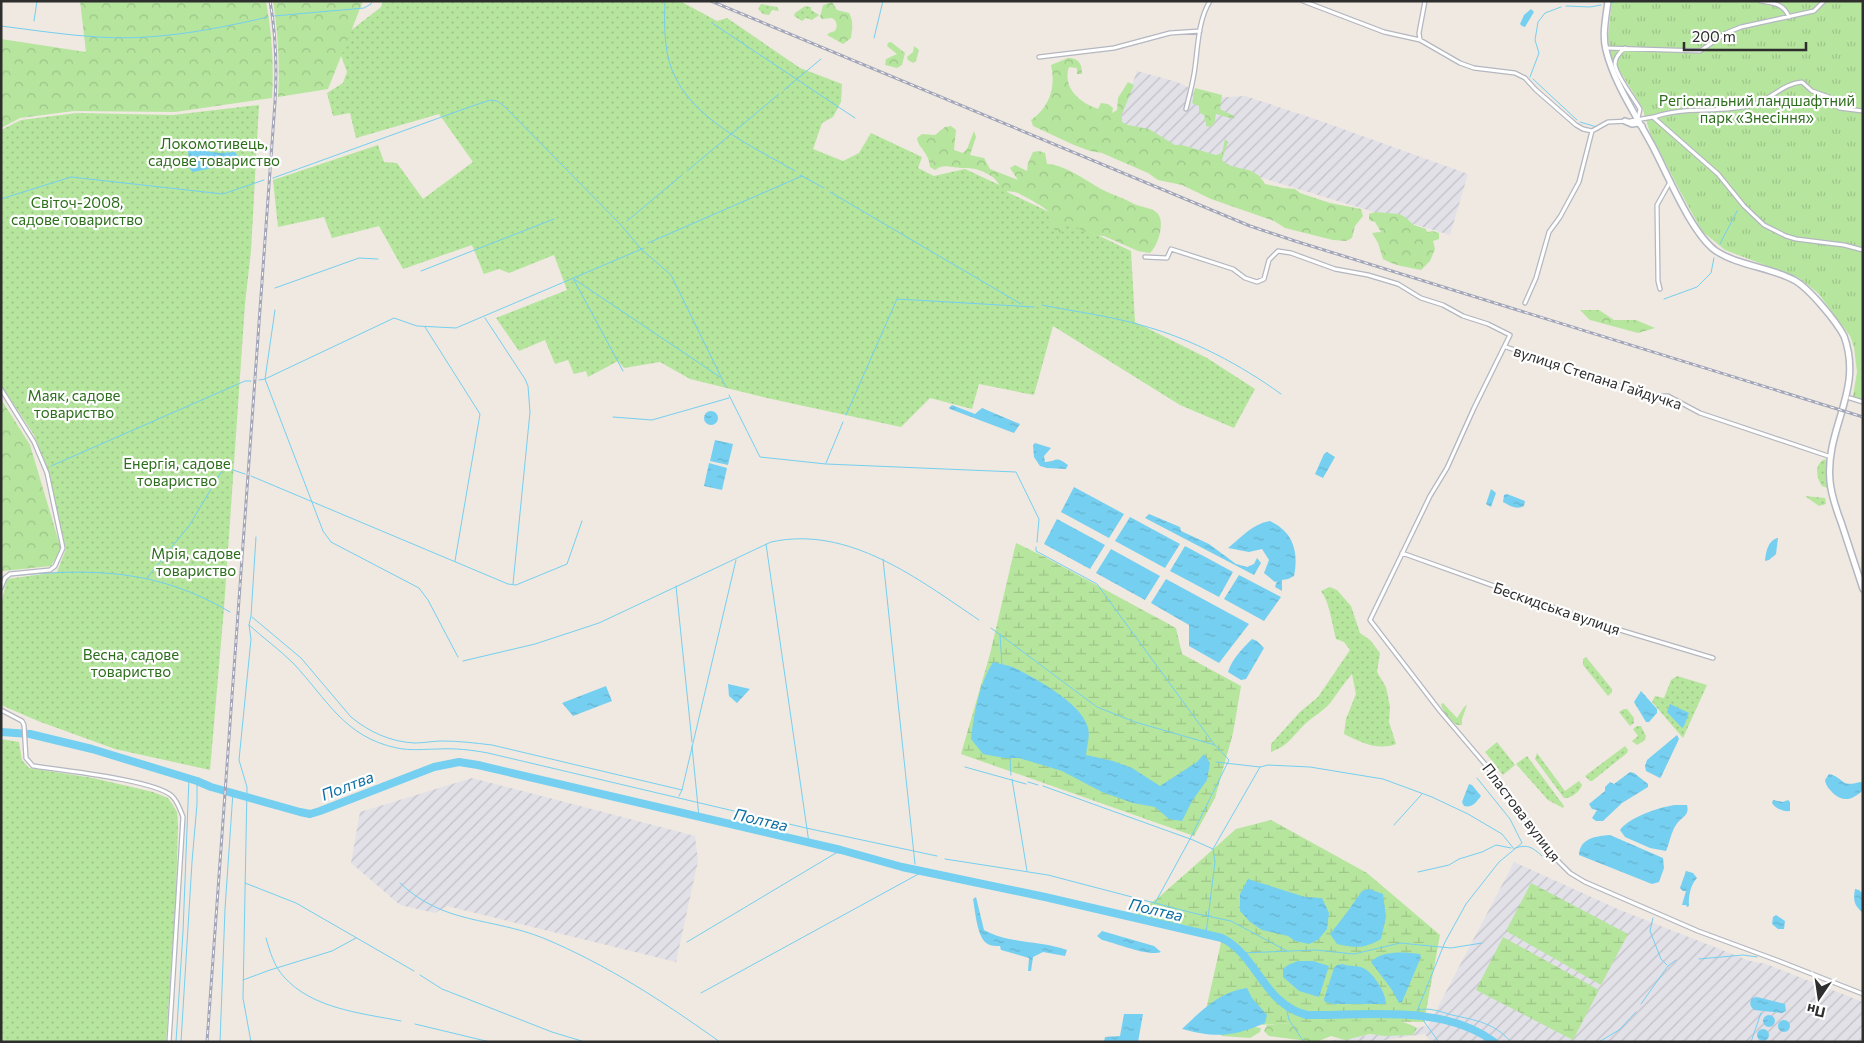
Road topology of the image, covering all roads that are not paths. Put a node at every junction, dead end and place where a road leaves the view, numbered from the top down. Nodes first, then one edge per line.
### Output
1 (1210, 1) edge
2 (1303, 1) edge
3 (1425, 1) edge
4 (1608, 1) edge
5 (1761, 1) edge
6 (1824, 1) edge
7 (1789, 17) junction
8 (1200, 30) junction
9 (1420, 40) junction
10 (1605, 48) junction
11 (1626, 48) junction
12 (1039, 57) dead end
13 (1632, 108) junction
14 (1186, 109) dead end
15 (1863, 111) edge
16 (1653, 117) junction
17 (1638, 119) junction
18 (1625, 122) junction
19 (1642, 127) junction
20 (1592, 131) junction
21 (1670, 182) junction
22 (1863, 250) edge
23 (1145, 257) dead end
24 (1660, 289) dead end
25 (1525, 303) dead end
26 (1506, 347) junction
27 (1, 389) edge
28 (1850, 398) junction
29 (1863, 402) edge
30 (1831, 457) junction
31 (1402, 553) junction
32 (1, 588) edge
33 (1863, 590) edge
34 (1713, 658) dead end
35 (1, 710) edge
36 (1863, 994) edge
37 (169, 1042) edge

1 - 8 street
2 - 9 street
3 - 9 street
4 - 10 main road
5 - 7 street
6 - 7 street
7 - 11 street
8 - 12 street
8 - 14 street
9 - 20 street
10 - 11 street
10 - 13 main road
11 - 17 street
13 - 17 main road
13 - 18 main road
15 - 16 street
16 - 17 street
16 - 22 street
17 - 18 street
17 - 19 main road
18 - 19 main road
18 - 20 street
19 - 21 main road
20 - 25 street
21 - 24 street
21 - 28 main road
23 - 26 street
26 - 30 street, вулиця Степана Гайдучка
26 - 31 street
27 - 32 street
28 - 29 street
28 - 30 main road
30 - 33 main road
31 - 34 street, Бескидська вулиця
31 - 36 street, Пластова вулиця
35 - 37 street

